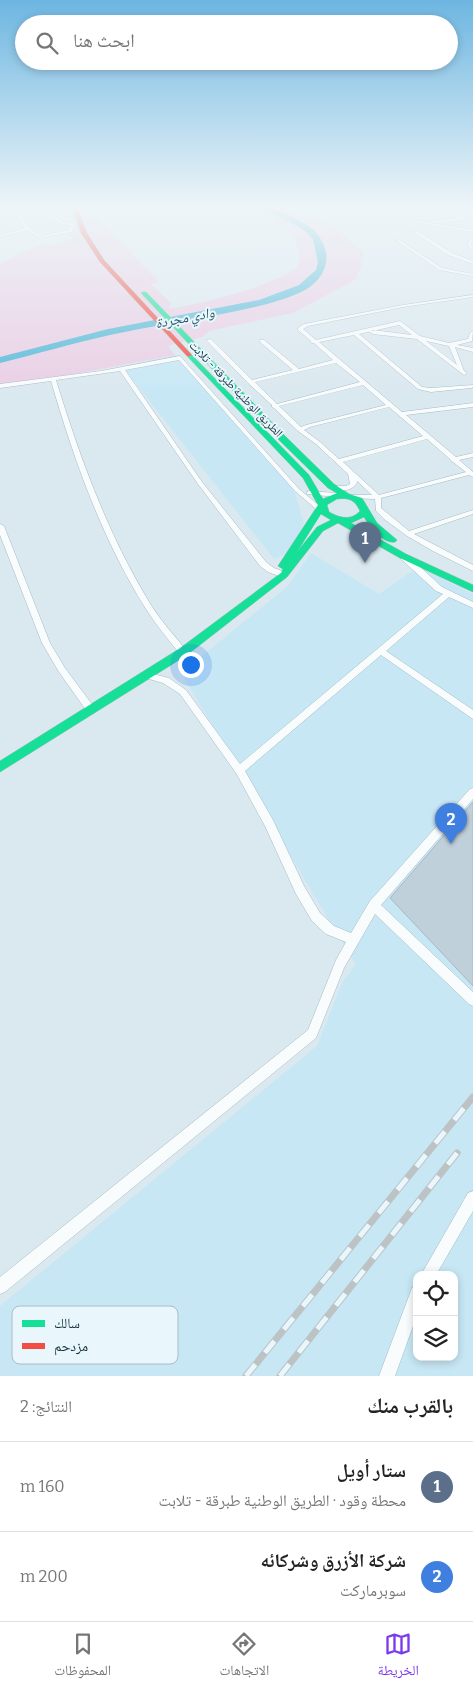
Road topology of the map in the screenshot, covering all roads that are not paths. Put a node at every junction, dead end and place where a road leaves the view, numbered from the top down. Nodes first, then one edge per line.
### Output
1 (111, 269) edge
2 (120, 269) edge
3 (442, 269) edge
4 (452, 269) edge
5 (450, 272) junction
6 (473, 275) edge
7 (473, 296) edge
8 (145, 300) junction
9 (364, 331) junction
10 (355, 333) junction
11 (473, 333) edge
12 (417, 337) junction
13 (209, 340) dead end
14 (262, 340) dead end
15 (471, 341) edge
16 (313, 342) junction
17 (452, 344) junction
18 (473, 350) edge
19 (336, 361) junction
20 (121, 370) junction
21 (297, 370) junction
22 (464, 373) junction
23 (53, 379) junction
24 (250, 382) junction
25 (363, 383) junction
26 (0, 386) edge
27 (472, 389) edge
28 (473, 405) edge
29 (274, 406) junction
30 (391, 406) junction
31 (402, 414) junction
32 (300, 430) junction
33 (427, 437) junction
34 (473, 454) edge
35 (453, 460) junction
36 (338, 462) junction
37 (350, 474) junction
38 (472, 474) edge
39 (297, 490) junction
40 (342, 493) junction
41 (378, 497) junction
42 (321, 506) junction
43 (365, 509) junction
44 (473, 512) edge
45 (339, 520) junction
46 (394, 522) junction
47 (373, 524) junction
48 (0, 526) edge
49 (410, 533) junction
50 (403, 556) junction
51 (473, 559) edge
52 (462, 562) junction
53 (473, 568) edge
54 (281, 574) junction
55 (473, 581) edge
56 (473, 589) edge
57 (449, 593) junction
58 (473, 605) edge
59 (183, 652) junction
60 (382, 652) junction
61 (145, 675) junction
62 (91, 710) junction
63 (473, 715) edge
64 (0, 767) edge
65 (239, 770) junction
66 (473, 792) edge
67 (374, 905) junction
68 (354, 940) junction
69 (473, 1000) edge
70 (473, 1198) edge
71 (430, 1271) edge
72 (0, 1288) edge
73 (413, 1304) edge
74 (387, 1376) edge

1 - 8 main road, الطريق الوطنية طبرقة - تلابت
2 - 8 main road, الطريق الوطنية طبرقة - تلابت
3 - 5 street
4 - 5 street
5 - 6 street
7 - 16 street
8 - 40 main road, الطريق الوطنية طبرقة - تلابت
8 - 42 main road, الطريق الوطنية طبرقة - تلابت
9 - 10 street
9 - 12 street
9 - 12 street
10 - 16 street
10 - 27 street
11 - 15 street
12 - 17 street
12 - 22 street
13 - 24 street
14 - 21 street
15 - 17 street
16 - 19 street
17 - 18 street
17 - 22 street
19 - 21 street
19 - 25 street
20 - 23 street
20 - 39 street
20 - 54 street
21 - 24 street
22 - 27 street
23 - 26 street
23 - 59 street
24 - 29 street
25 - 29 street
25 - 30 street
28 - 31 street
29 - 32 street
30 - 31 street
30 - 32 street
31 - 33 street
32 - 36 street
33 - 35 street
33 - 36 street
34 - 35 street
35 - 38 street
36 - 37 street
37 - 40 street
37 - 41 street
38 - 41 street
39 - 42 street
39 - 42 street
40 - 41 street
40 - 42 main road
40 - 43 main road, الطريق الوطنية طبرقة - تلابت
41 - 43 street
41 - 46 street
42 - 45 main road
42 - 54 main road
43 - 45 main road
43 - 47 main road
44 - 49 street
45 - 50 main road
45 - 54 main road
46 - 47 street
46 - 49 street
47 - 55 main road
48 - 62 street
49 - 52 street
50 - 56 main road
50 - 57 street
51 - 52 street
52 - 53 street
54 - 59 main road
57 - 58 street
57 - 60 street
59 - 61 main road
60 - 63 street
60 - 65 street
61 - 62 main road
61 - 65 street
62 - 64 main road
65 - 68 street
66 - 67 street
67 - 68 street
67 - 69 street
68 - 72 street
70 - 71 street
73 - 74 street

